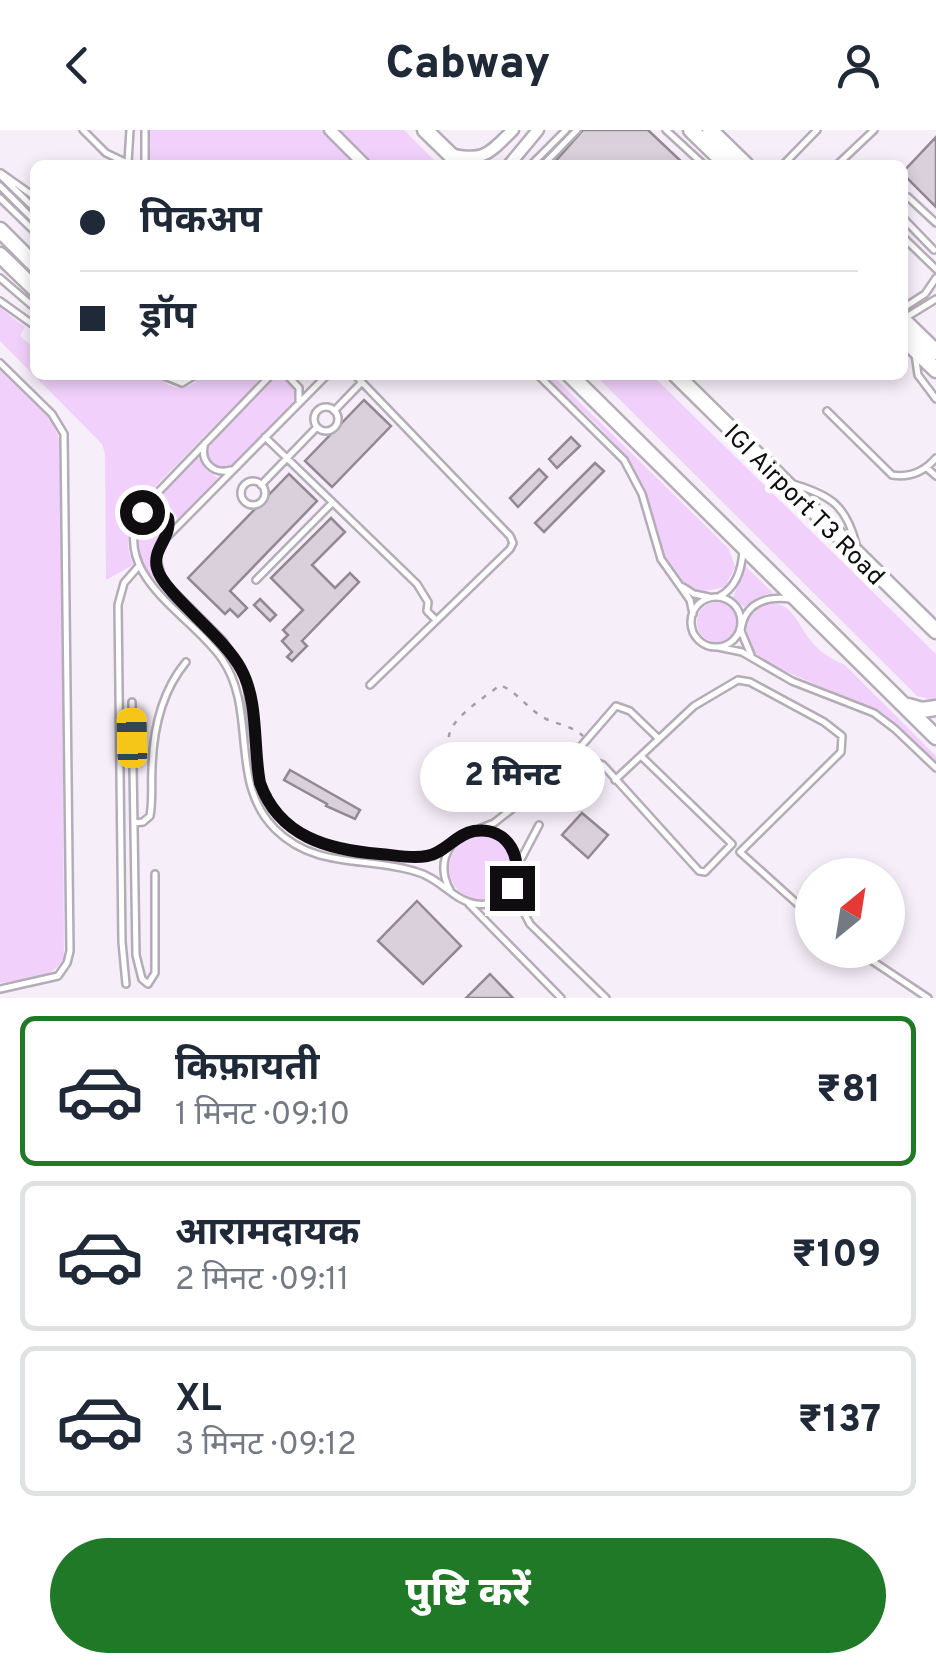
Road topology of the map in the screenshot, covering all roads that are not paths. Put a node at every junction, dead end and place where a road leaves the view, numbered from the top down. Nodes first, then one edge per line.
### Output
1 (83, 130) edge
2 (130, 130) edge
3 (145, 130) edge
4 (330, 130) edge
5 (426, 130) edge
6 (513, 130) edge
7 (538, 130) edge
8 (566, 130) edge
9 (577, 130) edge
10 (666, 130) edge
11 (691, 130) edge
12 (710, 130) edge
13 (816, 130) edge
14 (874, 130) edge
15 (449, 154) junction
16 (121, 160) edge
17 (130, 160) edge
18 (145, 160) edge
19 (360, 160) edge
20 (456, 160) edge
21 (514, 160) edge
22 (537, 160) edge
23 (548, 160) edge
24 (699, 160) edge
25 (720, 160) edge
26 (741, 160) edge
27 (789, 160) edge
28 (842, 160) edge
29 (0, 173) edge
30 (0, 186) edge
31 (30, 192) edge
32 (908, 197) edge
33 (0, 198) edge
34 (30, 204) edge
35 (30, 216) edge
36 (908, 223) edge
37 (936, 223) edge
38 (30, 227) edge
39 (0, 230) edge
40 (908, 242) edge
41 (934, 250) edge
42 (0, 255) edge
43 (30, 261) edge
44 (936, 270) edge
45 (0, 278) edge
46 (936, 278) edge
47 (30, 283) edge
48 (936, 298) edge
49 (0, 301) edge
50 (30, 304) edge
51 (908, 305) edge
52 (908, 316) edge
53 (30, 322) edge
54 (908, 324) edge
55 (929, 346) edge
56 (0, 362) edge
57 (936, 370) edge
58 (267, 380) edge
59 (292, 380) edge
60 (322, 380) edge
61 (543, 380) edge
62 (575, 380) edge
63 (681, 380) edge
64 (362, 382) joint
65 (936, 399) edge
66 (296, 406) junction
67 (827, 410) dead end
68 (334, 411) junction
69 (317, 426) junction
70 (266, 436) junction
71 (206, 441) junction
72 (287, 458) junction
73 (936, 458) edge
74 (927, 468) junction
75 (234, 469) junction
76 (936, 476) edge
77 (261, 485) junction
78 (332, 503) junction
79 (136, 518) junction
80 (165, 539) junction
81 (738, 542) junction
82 (138, 567) junction
83 (256, 580) dead end
84 (672, 580) junction
85 (714, 597) junction
86 (802, 605) junction
87 (693, 614) junction
88 (436, 620) junction
89 (741, 624) junction
90 (936, 632) edge
91 (718, 647) junction
92 (756, 661) junction
93 (186, 662) dead end
94 (370, 685) dead end
95 (898, 700) junction
96 (132, 702) dead end
97 (936, 708) edge
98 (936, 738) edge
99 (659, 739) junction
100 (641, 756) junction
101 (936, 768) edge
102 (614, 780) junction
103 (517, 805) road end
104 (134, 824) junction
105 (539, 826) road end
106 (476, 830) junction
107 (455, 840) junction
108 (732, 844) junction
109 (120, 845) junction
110 (135, 845) junction
111 (740, 852) junction
112 (518, 864) junction
113 (155, 874) dead end
114 (518, 876) junction
115 (450, 890) junction
116 (468, 902) junction
117 (795, 902) edge
118 (883, 968) edge
119 (126, 984) dead end
120 (0, 989) edge
121 (561, 998) edge
122 (606, 998) edge
123 (928, 998) edge

1 - 16 lane
2 - 17 lane
3 - 18 lane
4 - 19 street
5 - 15 main road
6 - 15 street
7 - 21 street
8 - 22 lane
9 - 23 lane
10 - 24 lane
11 - 25 main road
12 - 26 main road
13 - 27 lane
14 - 28 lane
15 - 20 main road
29 - 31 lane
29 - 34 lane
30 - 35 lane
32 - 37 lane
33 - 38 lane
36 - 41 lane
39 - 43 main road
40 - 44 lane
42 - 47 main road
45 - 50 lane
46 - 51 lane
48 - 52 lane
49 - 53 lane
54 - 55 main road
55 - 57 main road
55 - 65 lane
56 - 120 lane
58 - 71 lane
59 - 66 lane
60 - 66 lane
61 - 84 lane
62 - 81 main road
63 - 90 main road, IGI Airport T3 Road
64 - 68 lane
64 - 88 lane
66 - 70 lane
67 - 74 lane
68 - 69 lane
68 - 69 lane
69 - 72 lane
70 - 72 lane
70 - 75 lane
71 - 75 lane
71 - 79 lane
72 - 77 lane
72 - 78 lane
73 - 74 lane
74 - 76 lane
75 - 80 lane
77 - 77 lane
78 - 83 lane
78 - 88 lane
79 - 80 lane
79 - 82 lane
80 - 107 lane
81 - 85 lane
81 - 86 main road
82 - 109 lane
82 - 115 lane
84 - 85 lane
84 - 87 lane
85 - 87 lane
85 - 89 lane
86 - 89 lane
86 - 95 main road
87 - 91 lane
88 - 94 lane
89 - 91 lane
89 - 92 lane
91 - 92 lane
92 - 101 lane
93 - 104 lane
95 - 97 main road
95 - 98 main road
96 - 104 lane
99 - 100 lane
99 - 102 lane
99 - 111 lane
100 - 102 lane
100 - 108 lane
102 - 108 lane
103 - 106 lane
104 - 110 lane
105 - 112 lane
106 - 107 lane
106 - 112 lane
107 - 115 lane
108 - 111 lane
109 - 110 lane
109 - 119 lane
110 - 113 lane
111 - 117 lane
112 - 114 lane
114 - 116 lane
114 - 122 lane
115 - 116 lane
116 - 121 lane
118 - 123 lane

